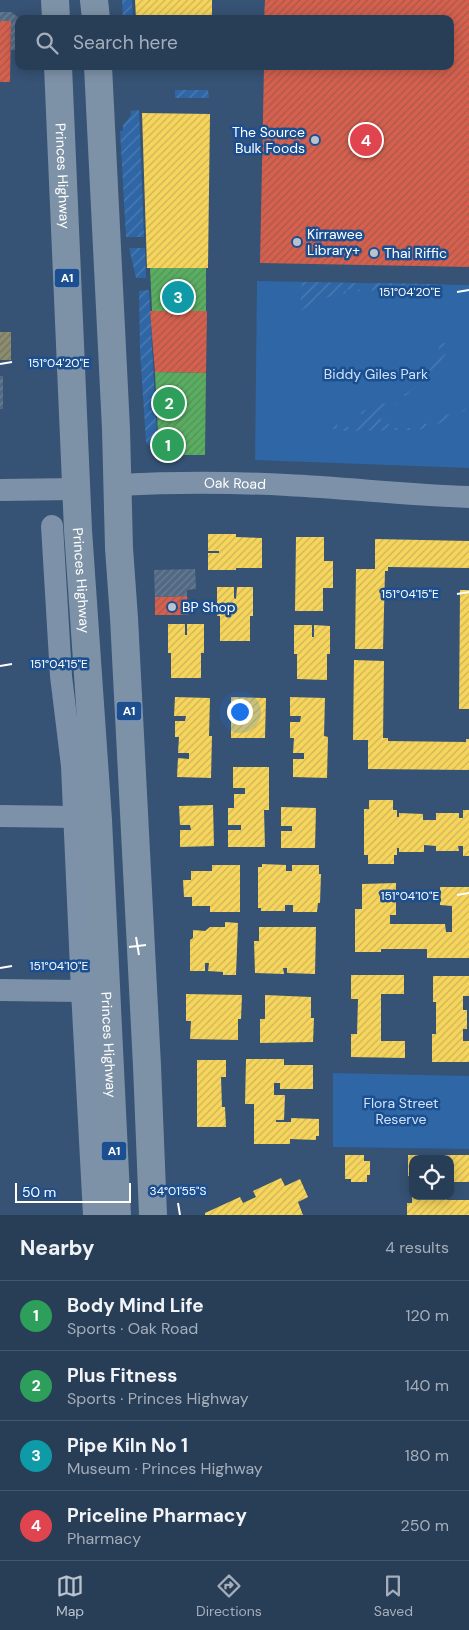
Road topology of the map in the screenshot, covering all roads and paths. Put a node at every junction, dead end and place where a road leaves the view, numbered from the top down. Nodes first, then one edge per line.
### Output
1 (55, 0) edge
2 (94, 0) edge
3 (56, 15) edge
4 (96, 15) edge
5 (58, 70) edge
6 (98, 70) edge
7 (117, 485) junction
8 (76, 489) junction
9 (0, 490) edge
10 (469, 497) edge
11 (52, 526) dead end
12 (0, 816) edge
13 (75, 817) junction
14 (0, 990) edge
15 (82, 991) junction
16 (154, 1211) edge
17 (94, 1215) edge
18 (116, 1215) edge

1 - 3 highway
2 - 4 highway
5 - 8 highway, Princes Highway / A1
6 - 7 highway, A1
7 - 8 highway, Oak Road
7 - 10 street, Oak Road
7 - 16 highway, A1
8 - 9 street, Oak Road
8 - 18 highway, Princes Highway / A1
11 - 13 street, Princes Highway
12 - 13 street
13 - 15 street, Princes Highway
14 - 15 street
15 - 17 street, Princes Highway

